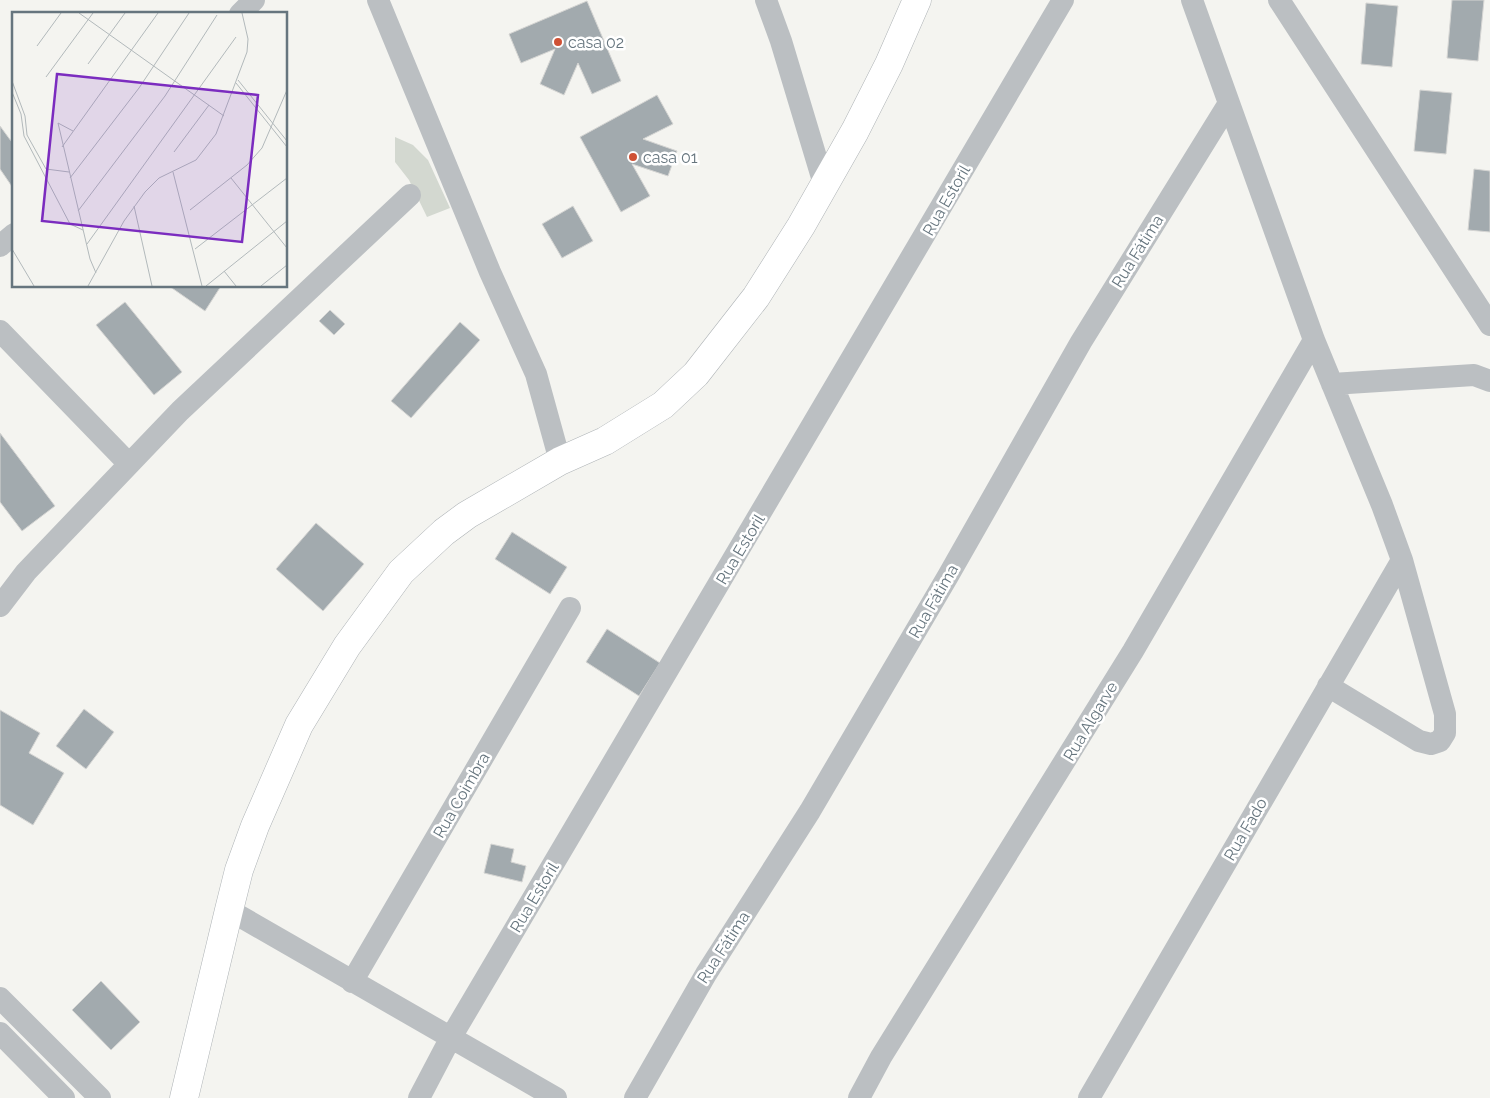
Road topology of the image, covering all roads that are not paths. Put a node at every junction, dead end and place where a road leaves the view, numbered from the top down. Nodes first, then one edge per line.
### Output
1 (254, 0) edge
2 (378, 0) edge
3 (766, 0) edge
4 (918, 0) edge
5 (1063, 0) edge
6 (1192, 0) edge
7 (1279, 0) edge
8 (242, 12) edge
9 (1229, 103) junction
10 (824, 184) junction
11 (410, 195) dead end
12 (12, 236) edge
13 (0, 246) edge
14 (1490, 325) edge
15 (0, 331) edge
16 (1314, 340) junction
17 (1490, 381) edge
18 (1332, 384) junction
19 (560, 461) junction
20 (129, 464) junction
21 (1402, 560) junction
22 (0, 606) edge
23 (570, 608) dead end
24 (1328, 686) junction
25 (229, 910) junction
26 (352, 982) junction
27 (0, 998) edge
28 (0, 1033) edge
29 (450, 1039) junction
30 (64, 1098) edge
31 (100, 1098) edge
32 (184, 1098) edge
33 (419, 1098) edge
34 (556, 1098) edge
35 (635, 1098) edge
36 (859, 1098) edge
37 (1089, 1098) edge

1 - 8 street
2 - 19 street
3 - 10 street
4 - 10 main road
5 - 29 street, Rua Estoril
6 - 9 street
7 - 14 street
9 - 16 street
9 - 35 street, Rua Fátima
10 - 19 main road
11 - 20 street
12 - 13 street
15 - 20 street
16 - 18 street
16 - 36 street, Rua Algarve
17 - 18 street
18 - 21 street
19 - 25 main road
20 - 22 street
21 - 24 street, Rua Fado
21 - 24 street
23 - 26 street, Rua Coimbra
24 - 37 street, Rua Fado
25 - 26 street
25 - 32 main road
26 - 29 street
27 - 31 street
28 - 30 street
29 - 33 street, Rua Estoril
29 - 34 street

